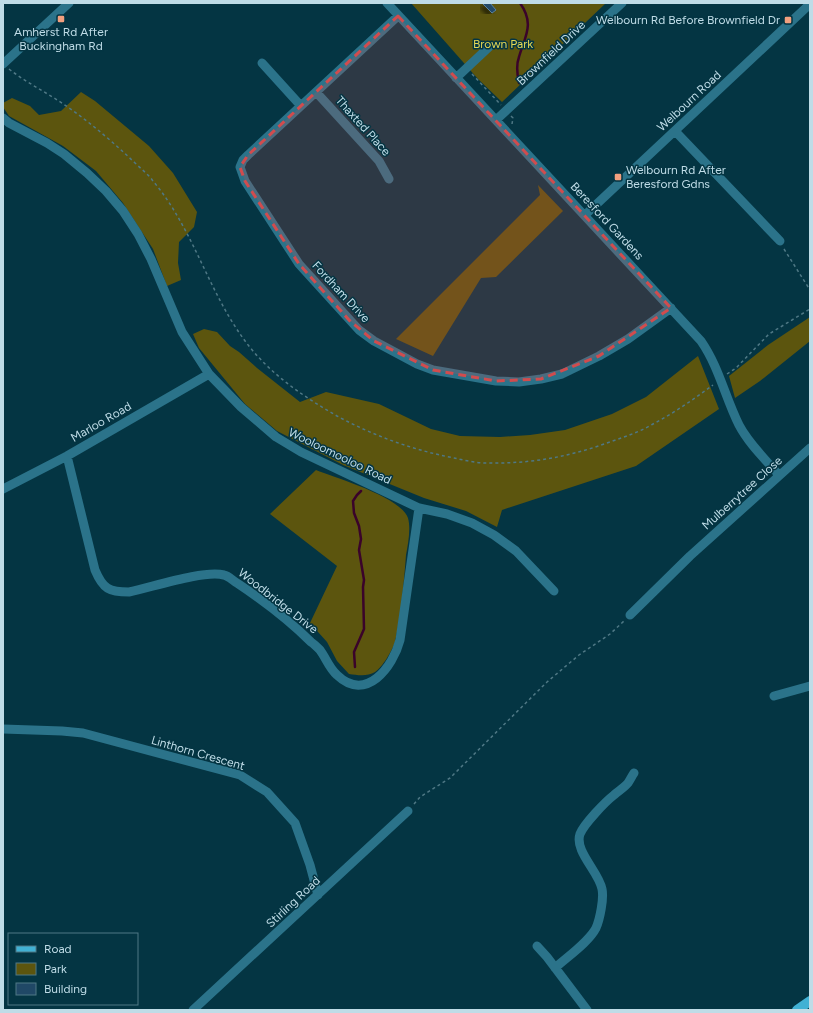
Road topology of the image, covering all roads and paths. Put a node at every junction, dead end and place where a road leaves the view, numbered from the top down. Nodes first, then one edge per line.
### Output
1 (69, 3) edge
2 (387, 3) edge
3 (622, 3) edge
4 (810, 4) edge
5 (398, 16) junction
6 (489, 47) dead end
7 (262, 63) dead end
8 (7, 67) edge
9 (466, 68) junction
10 (456, 78) junction
11 (316, 92) junction
12 (301, 106) junction
13 (506, 111) junction
14 (3, 118) edge
15 (496, 120) junction
16 (513, 127) dead end
17 (675, 131) junction
18 (389, 178) dead end
19 (585, 215) junction
20 (780, 241) joint
21 (810, 289) edge
22 (671, 308) junction
23 (810, 309) edge
24 (209, 374) junction
25 (720, 380) junction
26 (810, 448) edge
27 (67, 456) junction
28 (779, 475) junction
29 (3, 489) edge
30 (419, 508) junction
31 (554, 591) dead end
32 (630, 615) joint
33 (810, 686) edge
34 (774, 696) dead end
35 (3, 729) edge
36 (634, 773) dead end
37 (408, 811) joint
38 (318, 895) junction
39 (536, 946) dead end
40 (555, 968) junction
41 (810, 1001) edge
42 (193, 1010) edge
43 (587, 1010) edge
44 (796, 1010) edge

1 - 8 street
2 - 5 street, Beresford Gardens
3 - 13 street, Brownfield Drive
4 - 17 street, Welbourn Road
5 - 10 street, Beresford Gardens
5 - 11 street, Fordham Drive
6 - 9 street
7 - 12 street
8 - 25 path
9 - 10 street
9 - 13 path
10 - 15 street, Beresford Gardens
11 - 12 street, Fordham Drive
11 - 18 street, Thaxted Place
12 - 22 street, Fordham Drive
13 - 15 street, Brownfield Drive
13 - 16 path
14 - 24 street, Wooloomooloo Road
15 - 19 street, Beresford Gardens
17 - 19 street, Welbourn Road
17 - 20 street
19 - 22 street, Beresford Gardens
20 - 21 path
22 - 25 street, Beresford Gardens
23 - 25 path
24 - 27 street, Marloo Road
24 - 30 street, Wooloomooloo Road
25 - 28 street, Beresford Gardens
26 - 28 street, Mulberrytree Close
27 - 29 street, Marloo Road
27 - 30 street, Woodbridge Drive
28 - 32 street, Mulberrytree Close
30 - 31 street, Wooloomooloo Road
32 - 37 path
33 - 34 street
35 - 38 street, Linthorn Crescent
36 - 40 street
37 - 38 street, Stirling Road
38 - 42 street, Stirling Road
39 - 40 street
40 - 43 street
41 - 44 main road

